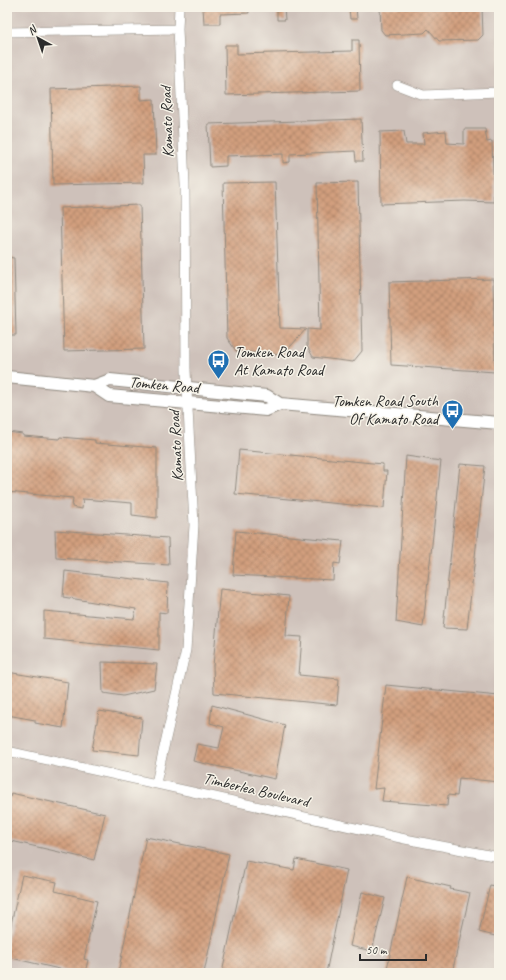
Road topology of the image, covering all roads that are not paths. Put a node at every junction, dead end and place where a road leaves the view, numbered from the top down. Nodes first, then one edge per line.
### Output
1 (179, 7) edge
2 (178, 29) junction
3 (7, 32) edge
4 (398, 85) dead end
5 (499, 92) edge
6 (7, 377) edge
7 (94, 386) junction
8 (188, 387) junction
9 (189, 403) junction
10 (280, 404) junction
11 (499, 423) edge
12 (7, 751) edge
13 (156, 784) junction
14 (499, 857) edge

1 - 2 street, Kamato Road
2 - 3 street
2 - 8 street, Kamato Road
4 - 5 street
6 - 7 main road, Tomken Road
7 - 8 main road, Tomken Road
7 - 9 main road, Tomken Road
8 - 9 street, Kamato Road
8 - 10 main road, Tomken Road
9 - 10 main road, Tomken Road
9 - 13 street, Kamato Road
10 - 11 main road, Tomken Road
12 - 13 street, Timberlea Boulevard
13 - 14 street, Timberlea Boulevard

